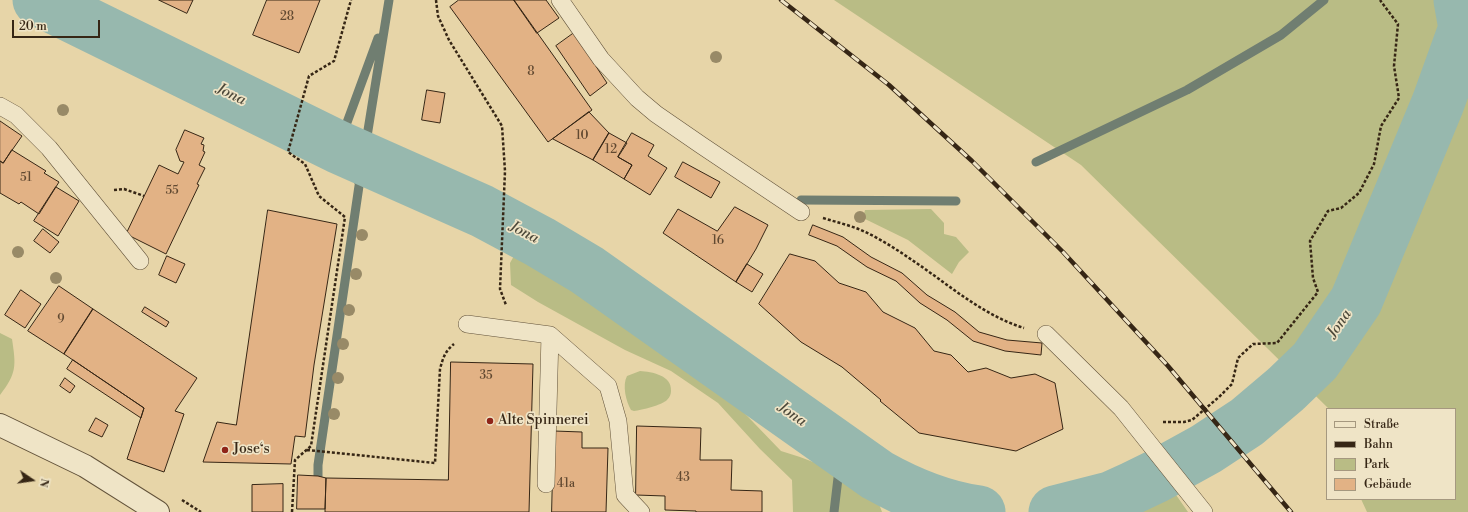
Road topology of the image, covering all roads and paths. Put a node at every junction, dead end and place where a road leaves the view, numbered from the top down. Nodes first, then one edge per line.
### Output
1 (350, 0) edge
2 (436, 0) edge
3 (560, 0) edge
4 (1380, 0) edge
5 (0, 106) edge
6 (801, 212) joint
7 (140, 261) dead end
8 (507, 305) dead end
9 (467, 324) dead end
10 (1046, 334) joint
11 (550, 335) junction
12 (458, 343) dead end
13 (1132, 421) junction
14 (0, 425) edge
15 (306, 450) junction
16 (546, 484) dead end
17 (158, 512) edge
18 (292, 512) edge
19 (641, 512) edge
20 (1204, 512) edge

1 - 15 path
2 - 8 path
3 - 6 lane
4 - 13 path
5 - 7 lane
6 - 10 path
9 - 11 lane
10 - 13 lane
11 - 16 lane
11 - 19 lane
12 - 15 path
13 - 20 lane
14 - 17 street
15 - 18 path

